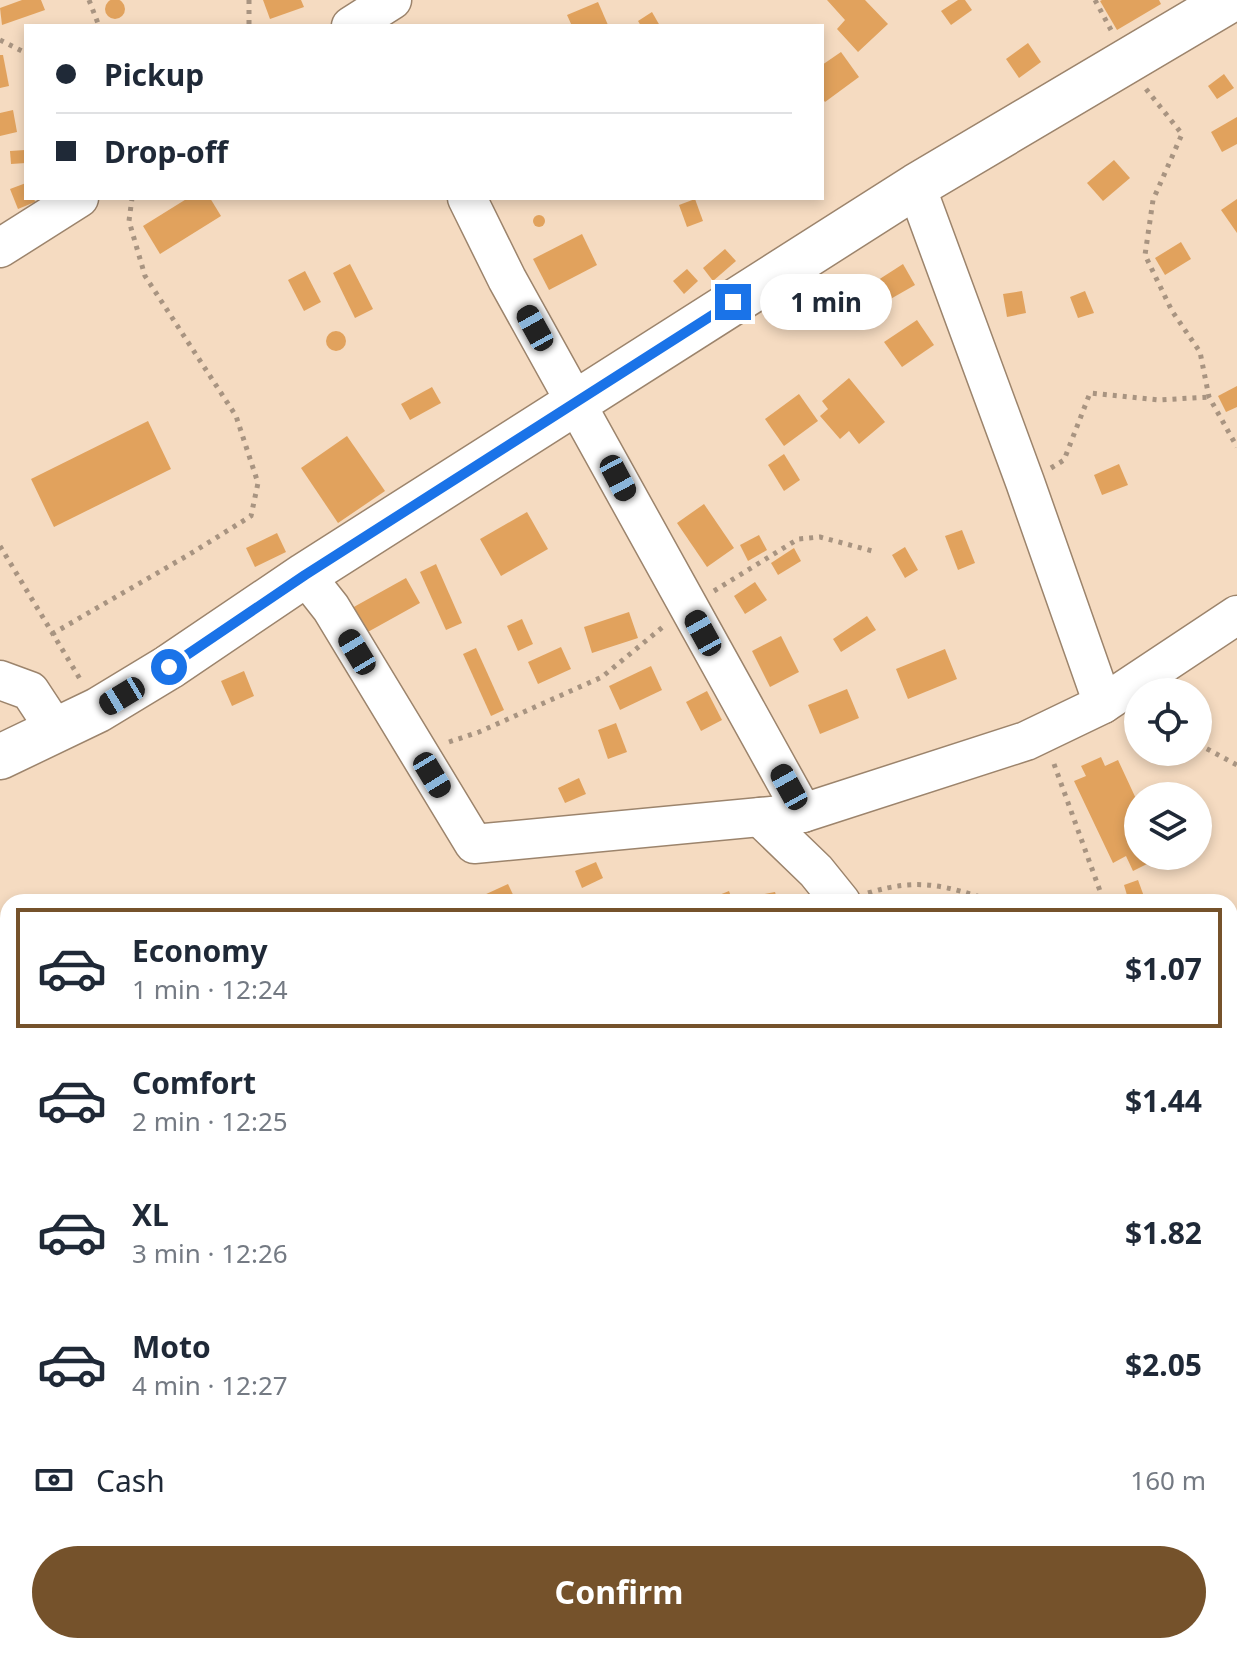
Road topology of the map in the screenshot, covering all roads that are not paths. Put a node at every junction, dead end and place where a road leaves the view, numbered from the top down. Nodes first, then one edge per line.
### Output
1 (392, 0) edge
2 (1230, 0) edge
3 (357, 24) edge
4 (916, 186) junction
5 (76, 200) edge
6 (468, 200) edge
7 (0, 248) edge
8 (576, 401) junction
9 (305, 575) junction
10 (1237, 615) edge
11 (0, 680) edge
12 (1103, 704) junction
13 (55, 729) junction
14 (0, 757) edge
15 (803, 813) junction
16 (760, 817) junction
17 (835, 894) edge

1 - 3 street
2 - 4 main road
4 - 8 main road
4 - 12 street
5 - 7 street
6 - 8 street
8 - 9 main road
8 - 15 street
9 - 13 main road
9 - 16 street
10 - 12 street
11 - 13 street
12 - 15 street
13 - 14 main road
15 - 16 street
16 - 17 street

